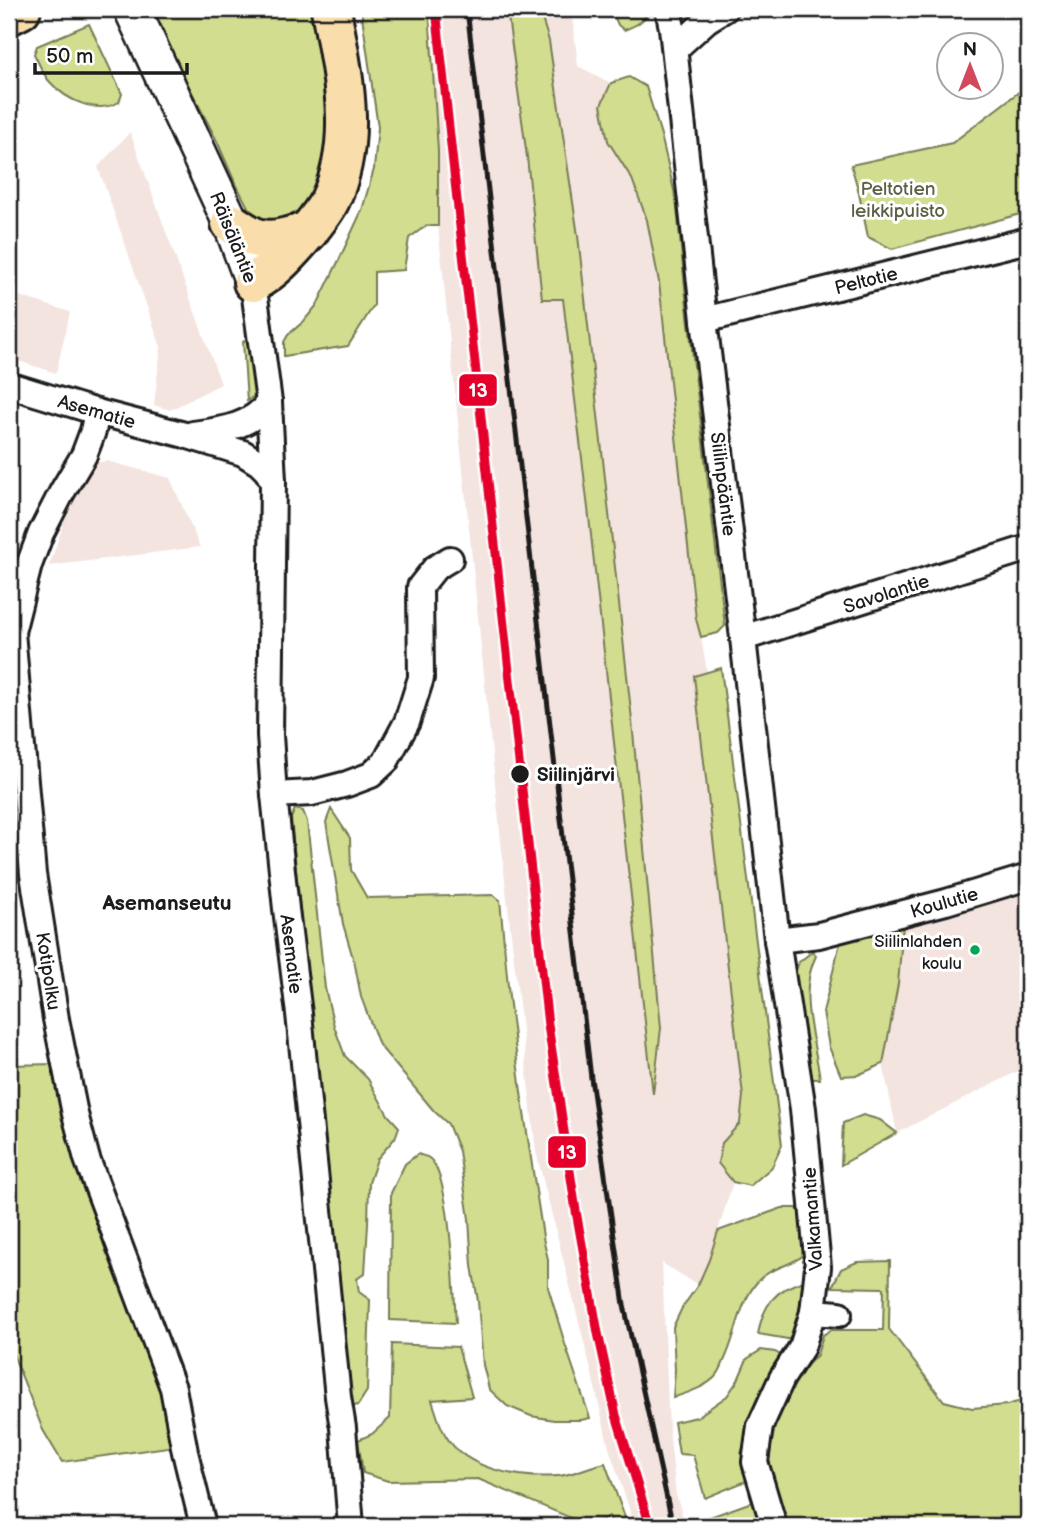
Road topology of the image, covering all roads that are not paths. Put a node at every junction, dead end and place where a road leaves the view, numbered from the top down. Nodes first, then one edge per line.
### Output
1 (21, 9) edge
2 (132, 9) edge
3 (331, 9) edge
4 (725, 9) edge
5 (9, 15) edge
6 (672, 28) edge
7 (231, 223) junction
8 (309, 231) junction
9 (1028, 240) edge
10 (253, 282) junction
11 (704, 320) junction
12 (9, 385) edge
13 (269, 402) junction
14 (97, 412) junction
15 (185, 435) junction
16 (273, 481) junction
17 (1028, 548) edge
18 (450, 559) dead end
19 (743, 638) junction
20 (274, 795) junction
21 (1028, 877) edge
22 (776, 940) junction
23 (813, 1312) junction
24 (839, 1314) dead end
25 (203, 1526) edge
26 (351, 1526) edge
27 (774, 1526) edge

1 - 5 main road
2 - 7 street, Räisäläntie
3 - 8 main road
4 - 6 street
6 - 11 street, Siilinpääntie
7 - 8 main road
7 - 10 street, Räisäläntie
8 - 10 main road
9 - 11 street, Peltotie
10 - 13 street, Räisäläntie
11 - 19 street, Siilinpääntie
12 - 14 street, Asematie
13 - 15 street, Asematie
13 - 16 street, Räisäläntie
14 - 15 street, Asematie
14 - 25 street, Kotipolku
15 - 16 street, Asematie
16 - 20 street, Asematie
17 - 19 street, Savolantie
18 - 20 street
19 - 22 street, Siilinpääntie
20 - 26 street, Asematie
21 - 22 street, Koulutie
22 - 23 street, Valkamantie
23 - 24 street
23 - 27 street, Valkamantie

